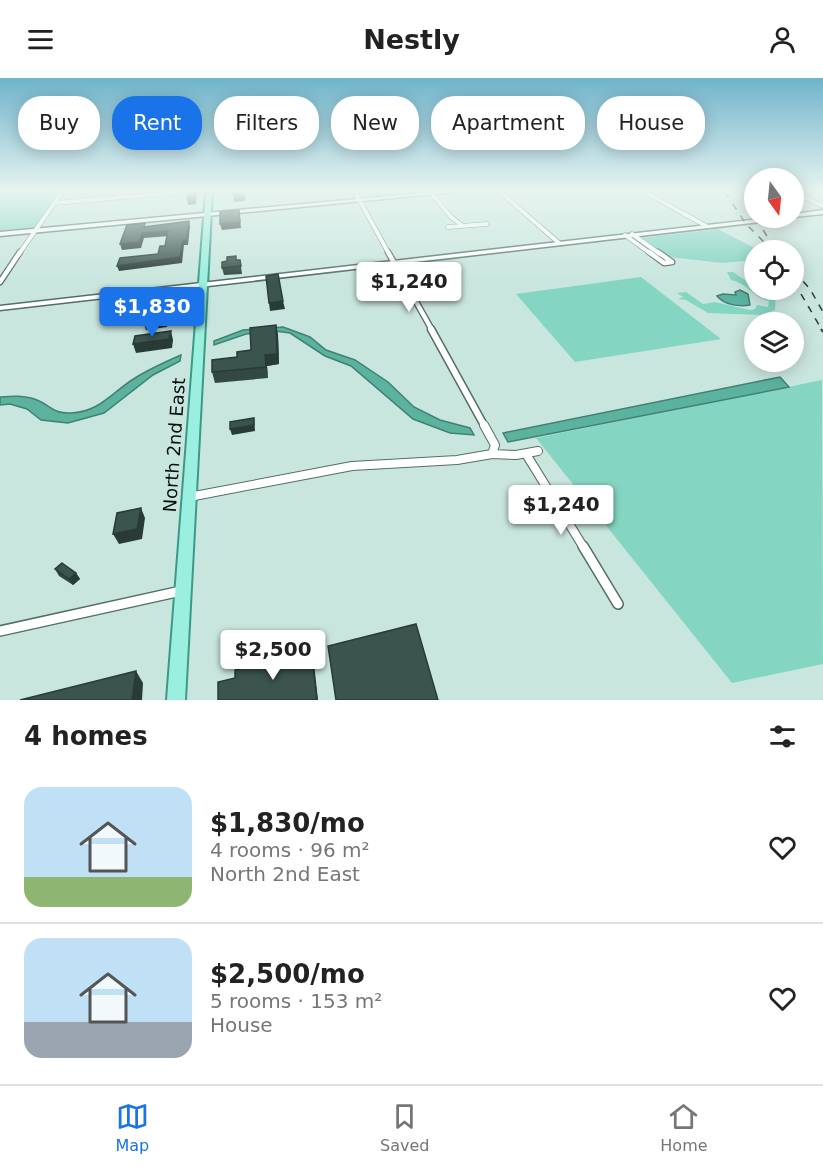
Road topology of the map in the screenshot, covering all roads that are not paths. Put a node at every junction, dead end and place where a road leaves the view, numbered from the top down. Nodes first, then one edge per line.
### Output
1 (42, 221) edge
2 (142, 221) edge
3 (207, 221) edge
4 (371, 221) edge
5 (456, 221) edge
6 (534, 221) edge
7 (697, 221) edge
8 (744, 222) edge
9 (487, 224) dead end
10 (463, 226) junction
11 (706, 226) junction
12 (448, 227) dead end
13 (35, 231) junction
14 (0, 234) edge
15 (632, 234) junction
16 (625, 235) junction
17 (559, 243) junction
18 (394, 262) junction
19 (0, 282) edge
20 (203, 284) junction
21 (0, 308) edge
22 (538, 451) dead end
23 (492, 454) junction
24 (526, 454) junction
25 (189, 497) junction
26 (183, 590) junction
27 (618, 604) dead end
28 (0, 631) edge
29 (176, 700) edge

1 - 13 street
2 - 13 street
3 - 20 main road, North 2nd East
4 - 18 street
5 - 10 street
6 - 17 street
7 - 11 street
8 - 11 street
9 - 10 street
10 - 12 street
11 - 15 street
13 - 14 street
13 - 19 street
15 - 16 street
15 - 16 street
16 - 17 street
17 - 18 street
18 - 20 street
18 - 23 street
20 - 21 street
20 - 25 main road, North 2nd East
22 - 24 street
23 - 24 street
23 - 25 street
24 - 27 street
25 - 26 main road, North 2nd East
26 - 28 street
26 - 29 main road, North 2nd East

